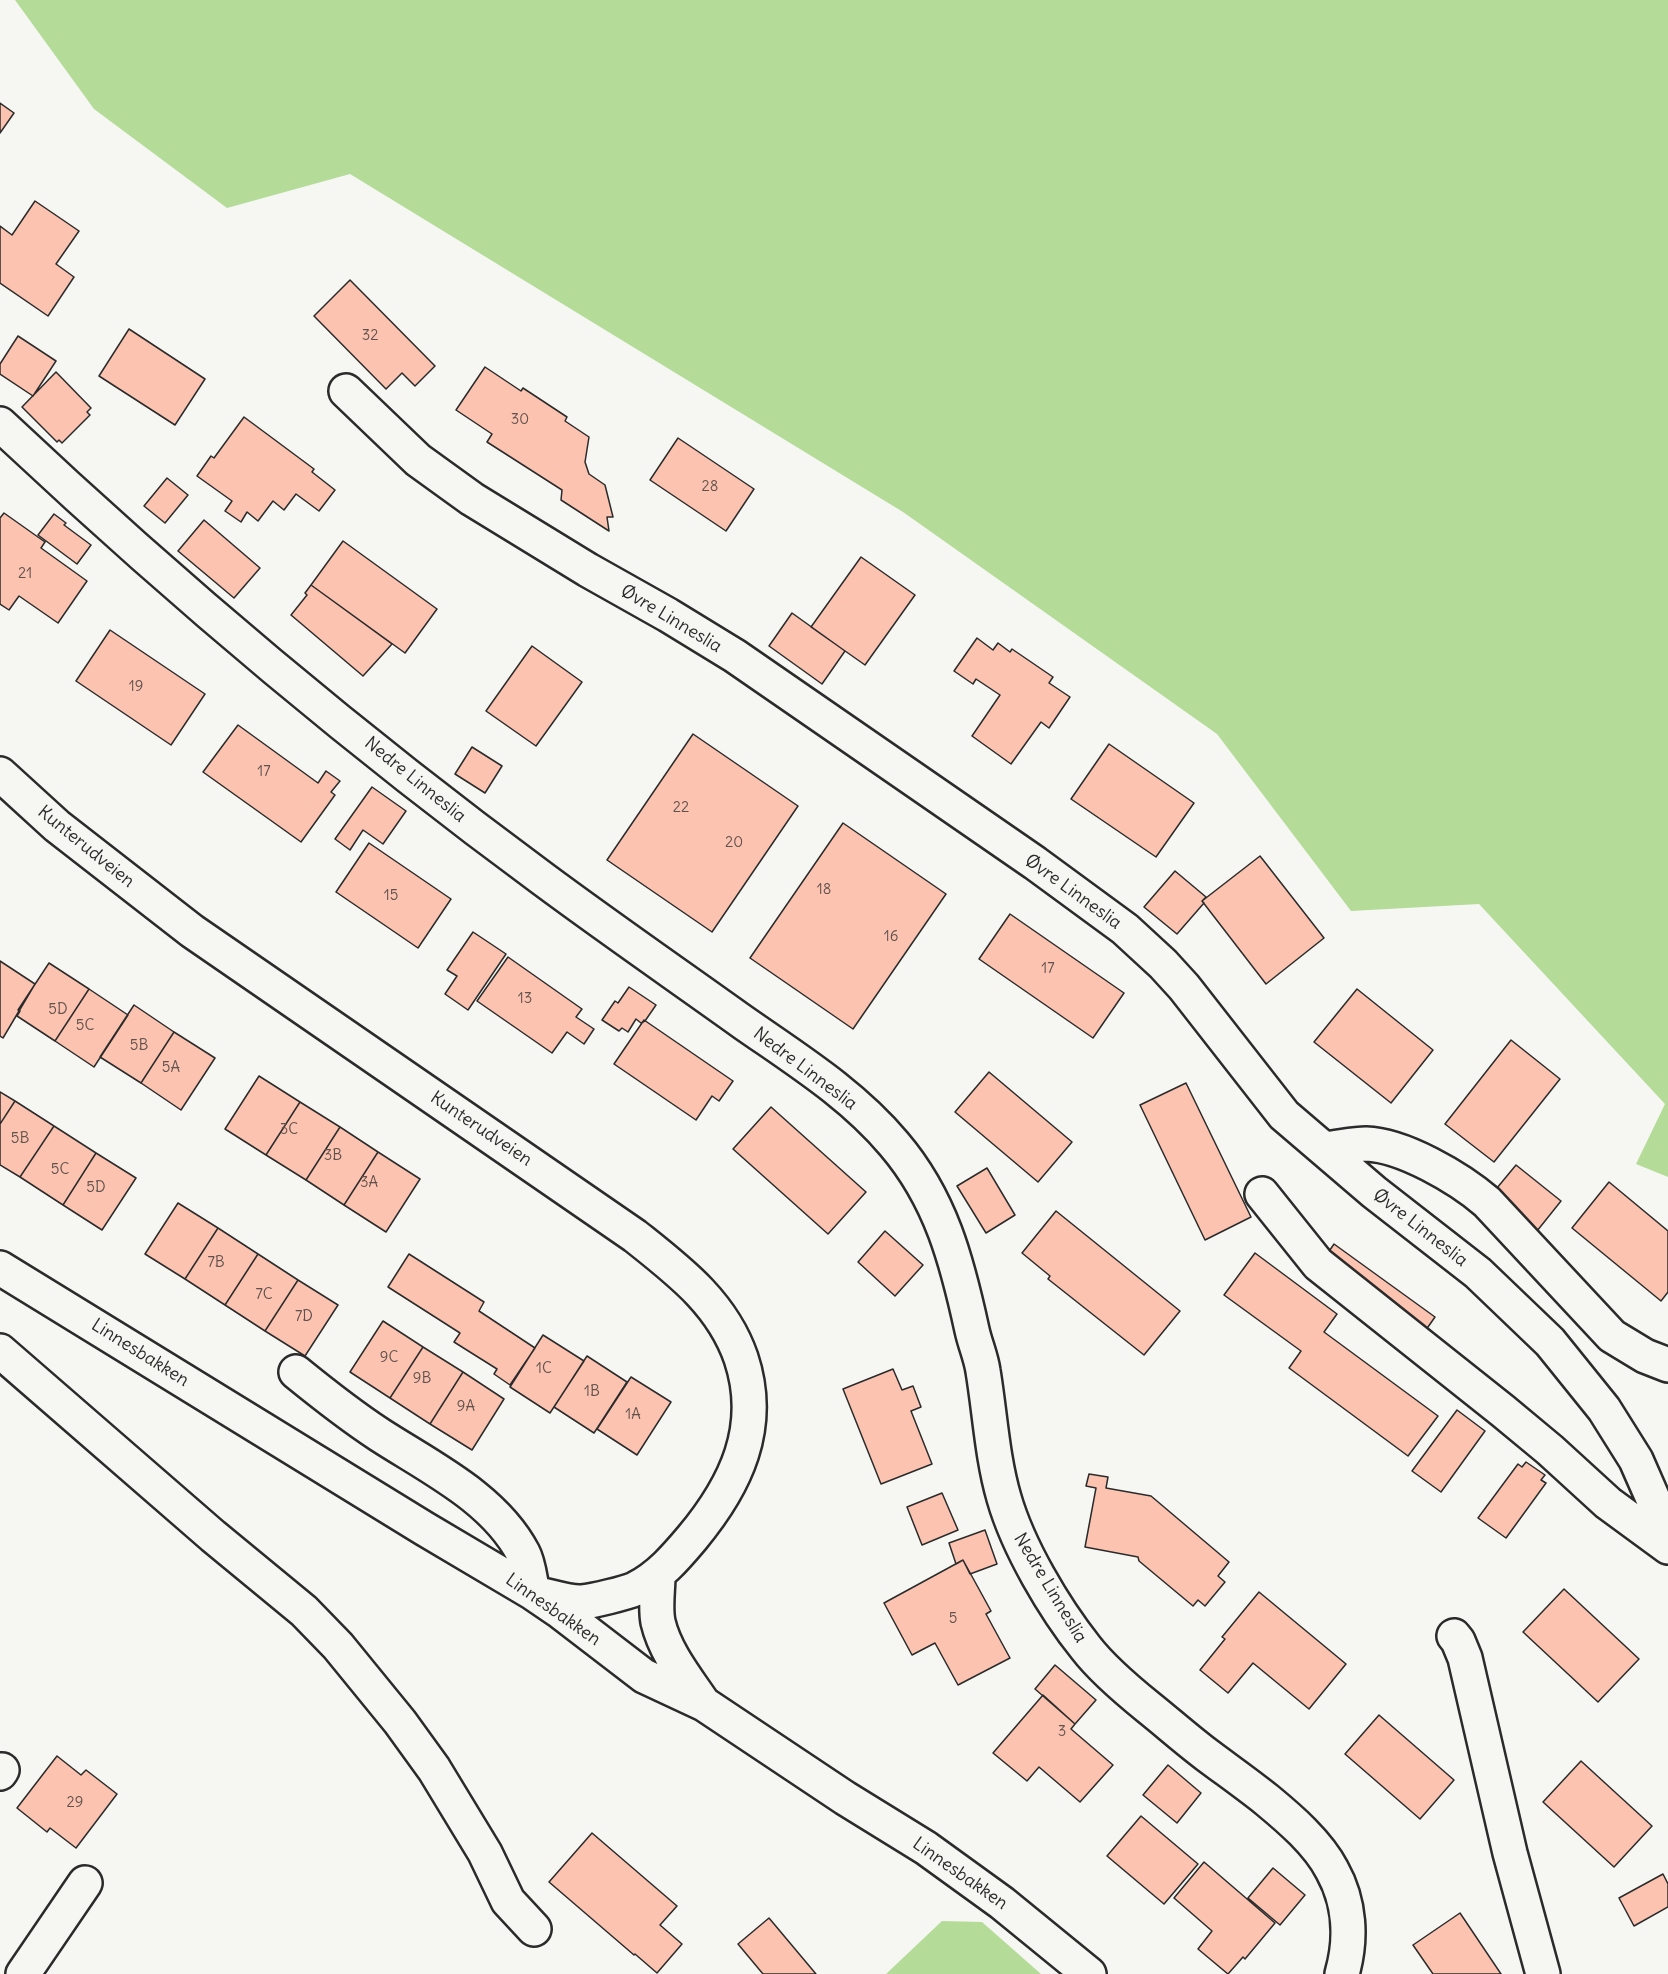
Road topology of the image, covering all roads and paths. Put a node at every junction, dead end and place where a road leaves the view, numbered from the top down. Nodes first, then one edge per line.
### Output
1 (346, 391) dead end
2 (0, 424) edge
3 (0, 774) edge
4 (1324, 1149) junction
5 (1262, 1194) dead end
6 (0, 1268) edge
7 (0, 1351) edge
8 (1668, 1365) edge
9 (296, 1372) dead end
10 (1668, 1533) edge
11 (1668, 1547) edge
12 (658, 1575) junction
13 (533, 1593) junction
14 (1454, 1636) dead end
15 (704, 1704) junction
16 (85, 1883) dead end
17 (534, 1929) dead end
18 (22, 1974) edge
19 (1089, 1974) edge
20 (1342, 1974) edge
21 (1543, 1974) edge

1 - 4 street, Øvre Linneslia
2 - 20 street, Nedre Linneslia
3 - 12 street, Kunterudveien
4 - 8 street
4 - 10 street, Øvre Linneslia
5 - 11 street
6 - 13 street, Linnesbakken
7 - 17 street
9 - 13 street
12 - 13 street, Kunterudveien
12 - 15 street
13 - 15 street, Linnesbakken
14 - 21 street
15 - 19 street, Linnesbakken
16 - 18 street

